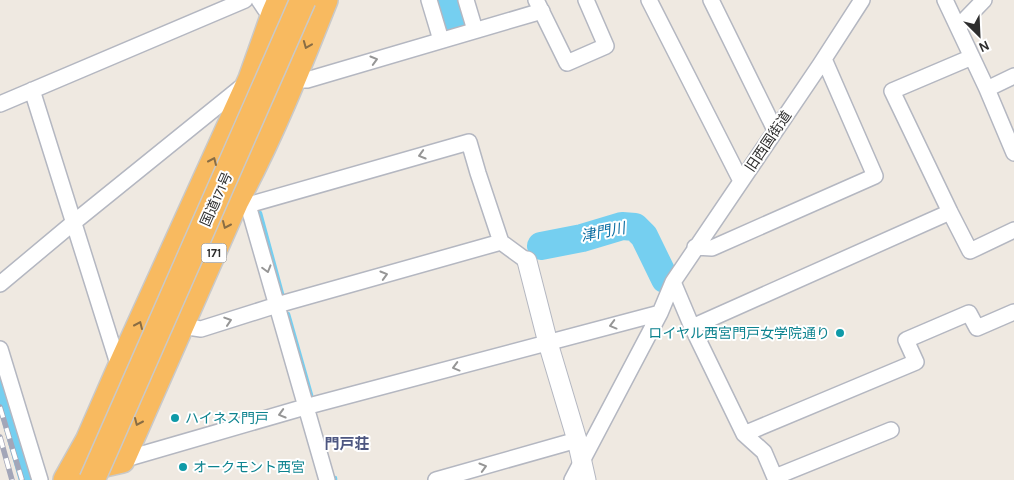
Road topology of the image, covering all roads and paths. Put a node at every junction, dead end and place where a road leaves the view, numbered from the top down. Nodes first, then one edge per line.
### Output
1 (245, 0) edge
2 (303, 0) edge
3 (325, 0) edge
4 (429, 0) edge
5 (466, 0) edge
6 (586, 0) edge
7 (649, 0) edge
8 (710, 0) edge
9 (862, 0) edge
10 (946, 0) edge
11 (984, 0) edge
12 (271, 5) edge
13 (539, 6) edge
14 (958, 27) junction
15 (471, 31) junction
16 (445, 39) junction
17 (972, 57) junction
18 (824, 58) junction
19 (1014, 76) edge
20 (250, 80) junction
21 (293, 80) junction
22 (987, 89) junction
23 (32, 90) junction
24 (0, 104) edge
25 (775, 130) junction
26 (1014, 153) edge
27 (741, 181) junction
28 (242, 203) junction
29 (950, 212) junction
30 (73, 223) junction
31 (1014, 230) edge
32 (501, 242) junction
33 (695, 247) junction
34 (527, 261) joint
35 (672, 282) junction
36 (0, 284) edge
37 (277, 305) junction
38 (1014, 312) edge
39 (660, 313) junction
40 (181, 326) junction
41 (692, 327) junction
42 (548, 343) junction
43 (0, 349) edge
44 (119, 370) junction
45 (152, 390) junction
46 (305, 407) junction
47 (891, 430) dead end
48 (744, 434) junction
49 (577, 440) junction
50 (88, 442) junction
51 (104, 468) edge
52 (584, 471) edge
53 (776, 478) edge
54 (40, 480) edge
55 (66, 480) edge
56 (78, 480) edge
57 (328, 480) edge
58 (436, 480) edge
59 (572, 480) edge

1 - 23 street
2 - 51 highway, 国道171号 / 171, bridge
3 -> 21 highway, 171
4 - 16 street
5 - 15 street
6 - 13 street
7 - 27 street
8 - 25 street
9 - 18 street, 旧西国街道
10 - 14 street
11 - 14 street
12 - 20 highway
13 - 15 street
14 - 17 street
15 - 16 street
21 -> 16 street
17 - 22 street
17 - 29 street
18 - 25 street, 旧西国街道
18 - 33 street
19 - 22 street
20 - 30 street
44 -> 20 highway
21 - 28 highway, 171
22 - 26 street
23 - 24 street
23 - 30 street
25 - 27 street, 旧西国街道
27 - 33 street, 旧西国街道
32 -> 28 street
28 -> 37 street
28 -> 40 highway, 171
29 - 31 street
29 - 41 street
30 - 36 street
30 - 44 street
32 - 34 street
37 -> 32 street
33 - 35 street, 旧西国街道
34 - 42 street
35 - 39 street, 旧西国街道
35 - 41 street
40 -> 37 street
37 - 46 street
38 - 48 street
39 -> 42 street
39 - 52 street, 旧西国街道
40 - 45 highway, 171
41 - 48 street
42 -> 46 street
42 - 49 street
43 - 54 street
44 - 45 street
44 - 50 highway
45 -> 51 highway, 171
46 -> 51 street
46 - 57 street
47 - 53 street
48 - 53 street
49 - 52 street
58 -> 49 street
50 - 51 highway
50 - 55 highway
51 - 56 highway
52 - 59 street

